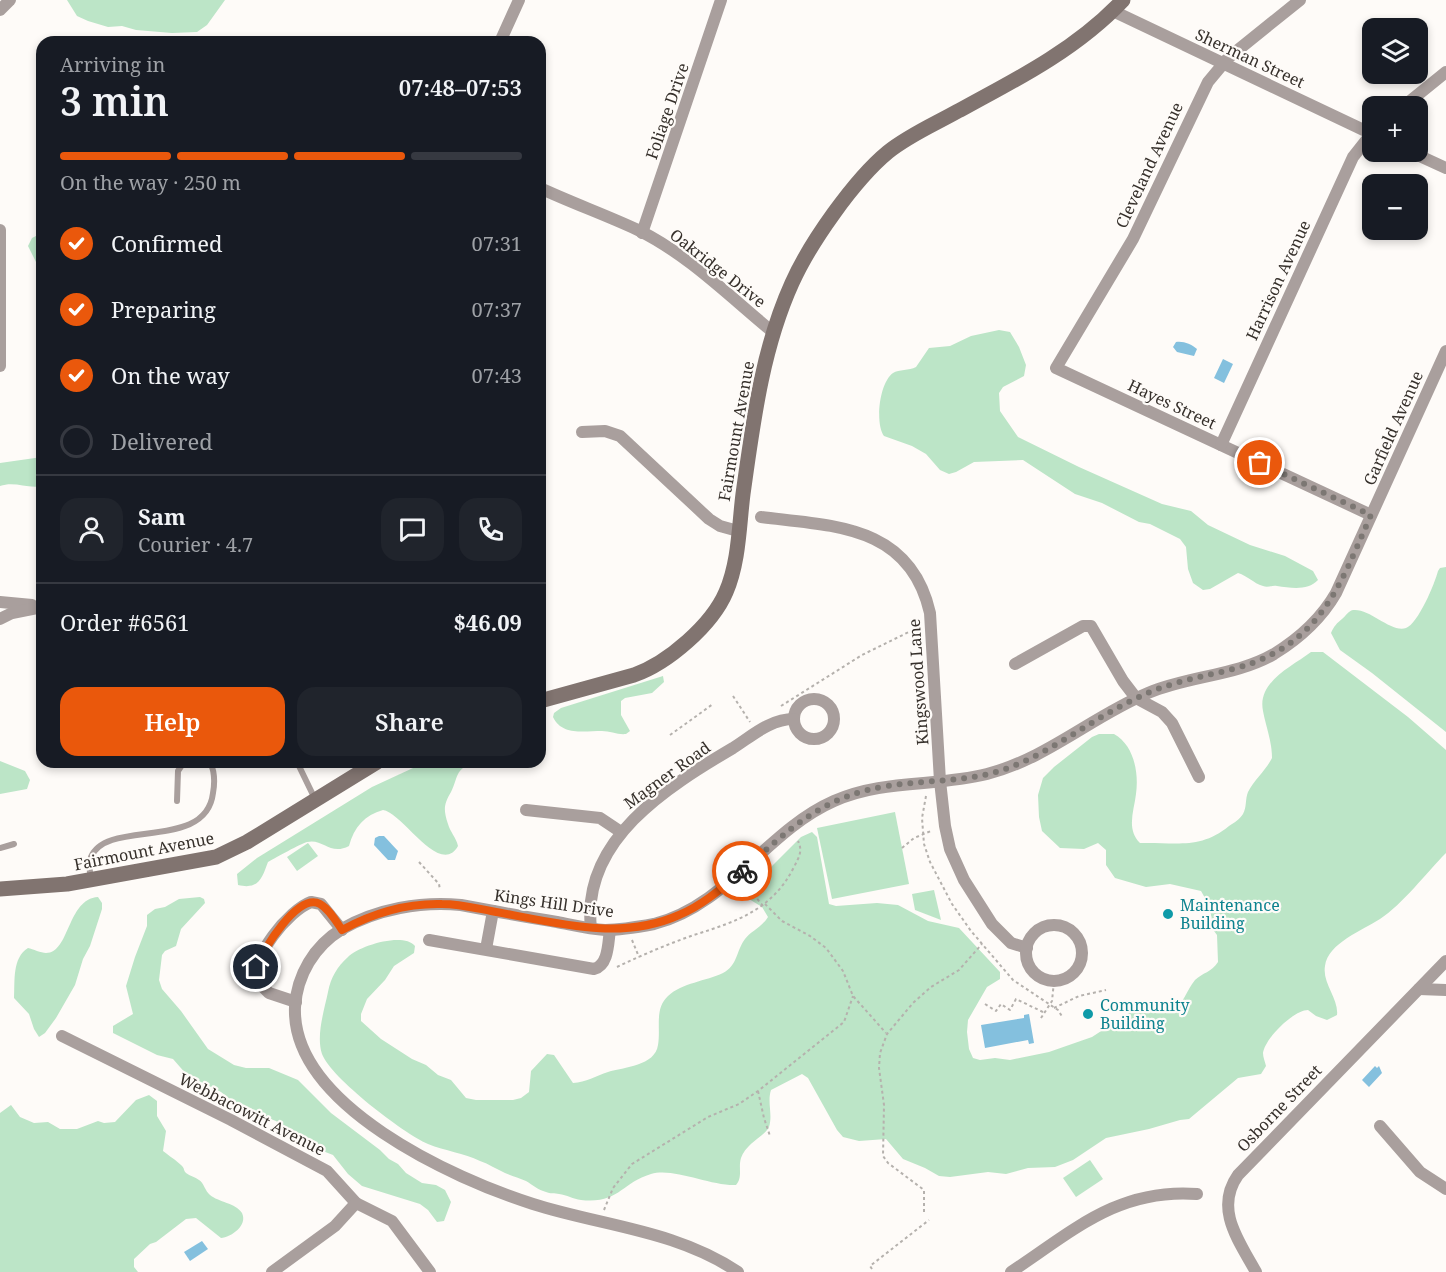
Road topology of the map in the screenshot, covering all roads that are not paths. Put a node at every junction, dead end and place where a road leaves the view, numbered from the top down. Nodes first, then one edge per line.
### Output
1 (10, 0) edge
2 (519, 0) edge
3 (721, 0) edge
4 (1300, 0) edge
5 (1118, 5) edge
6 (0, 10) edge
7 (503, 36) edge
8 (1223, 63) junction
9 (1446, 72) edge
10 (1416, 96) edge
11 (1362, 129) edge
12 (1362, 146) edge
13 (1428, 160) edge
14 (1446, 168) edge
15 (546, 191) edge
16 (0, 230) edge
17 (642, 233) junction
18 (774, 333) junction
19 (1446, 351) edge
20 (0, 366) edge
21 (1056, 368) joint
22 (582, 432) dead end
23 (1221, 445) junction
24 (1371, 515) junction
25 (761, 517) dead end
26 (738, 531) junction
27 (1340, 584) joint
28 (0, 602) edge
29 (36, 605) edge
30 (36, 607) edge
31 (0, 619) edge
32 (1015, 664) dead end
33 (546, 698) edge
34 (1136, 698) junction
35 (794, 719) dead end
36 (180, 768) edge
37 (212, 768) edge
38 (300, 768) edge
39 (367, 768) edge
40 (1199, 777) dead end
41 (940, 781) junction
42 (315, 800) junction
43 (177, 801) dead end
44 (526, 810) dead end
45 (621, 832) junction
46 (14, 844) dead end
47 (0, 848) edge
48 (92, 880) junction
49 (0, 888) edge
50 (493, 911) junction
51 (591, 928) junction
52 (342, 930) junction
53 (610, 930) junction
54 (429, 940) dead end
55 (1027, 948) junction
56 (486, 949) junction
57 (1446, 961) edge
58 (1419, 989) junction
59 (1446, 990) edge
60 (296, 1002) junction
61 (62, 1036) dead end
62 (1380, 1126) dead end
63 (1446, 1189) edge
64 (1197, 1194) dead end
65 (356, 1203) junction
66 (272, 1272) edge
67 (430, 1272) edge
68 (738, 1272) edge
69 (1011, 1272) edge
70 (1256, 1272) edge

1 - 6 street
2 - 7 street
3 - 17 street, Foliage Drive
4 - 8 street, Cleveland Avenue
5 - 8 street, Sherman Street
5 - 18 street, Fairmount Avenue
8 - 11 street, Sherman Street
8 - 21 street, Cleveland Avenue
9 - 10 street
12 - 23 street, Harrison Avenue
13 - 14 street
15 - 17 street, Oakridge Drive
16 - 20 street
17 - 18 street, Oakridge Drive
18 - 26 street, Fairmount Avenue
19 - 24 street, Garfield Avenue
21 - 23 street, Hayes Street
22 - 26 street
23 - 24 street, Hayes Street
24 - 27 street, Garfield Avenue
25 - 41 street, Kingswood Lane
26 - 33 street, Fairmount Avenue
27 - 34 street, Kings Hill Drive
28 - 29 street
30 - 31 street
32 - 34 street
34 - 40 street
34 - 41 street, Kings Hill Drive
35 - 45 street, Magner Road
36 - 43 lane
37 - 48 lane
38 - 42 lane
39 - 42 street, Fairmount Avenue
41 - 53 street, Kings Hill Drive
41 - 55 street, Kingswood Lane
42 - 48 street, Fairmount Avenue
44 - 45 street
45 - 51 street, Magner Road
46 - 47 lane
48 - 49 street, Fairmount Avenue
50 - 51 street, Kings Hill Drive
50 - 52 street, Kings Hill Drive
50 - 56 street
51 - 53 street, Kings Hill Drive
52 - 60 street, Kings Hill Drive
52 - 60 street
53 - 56 street
54 - 56 street
55 - 55 street
57 - 58 street, Osborne Street
58 - 59 street
58 - 70 street, Osborne Street
60 - 68 street, Kings Hill Drive
61 - 65 street, Webbacowitt Avenue
62 - 63 street
64 - 69 street
65 - 66 street
65 - 67 street, Webbacowitt Avenue

